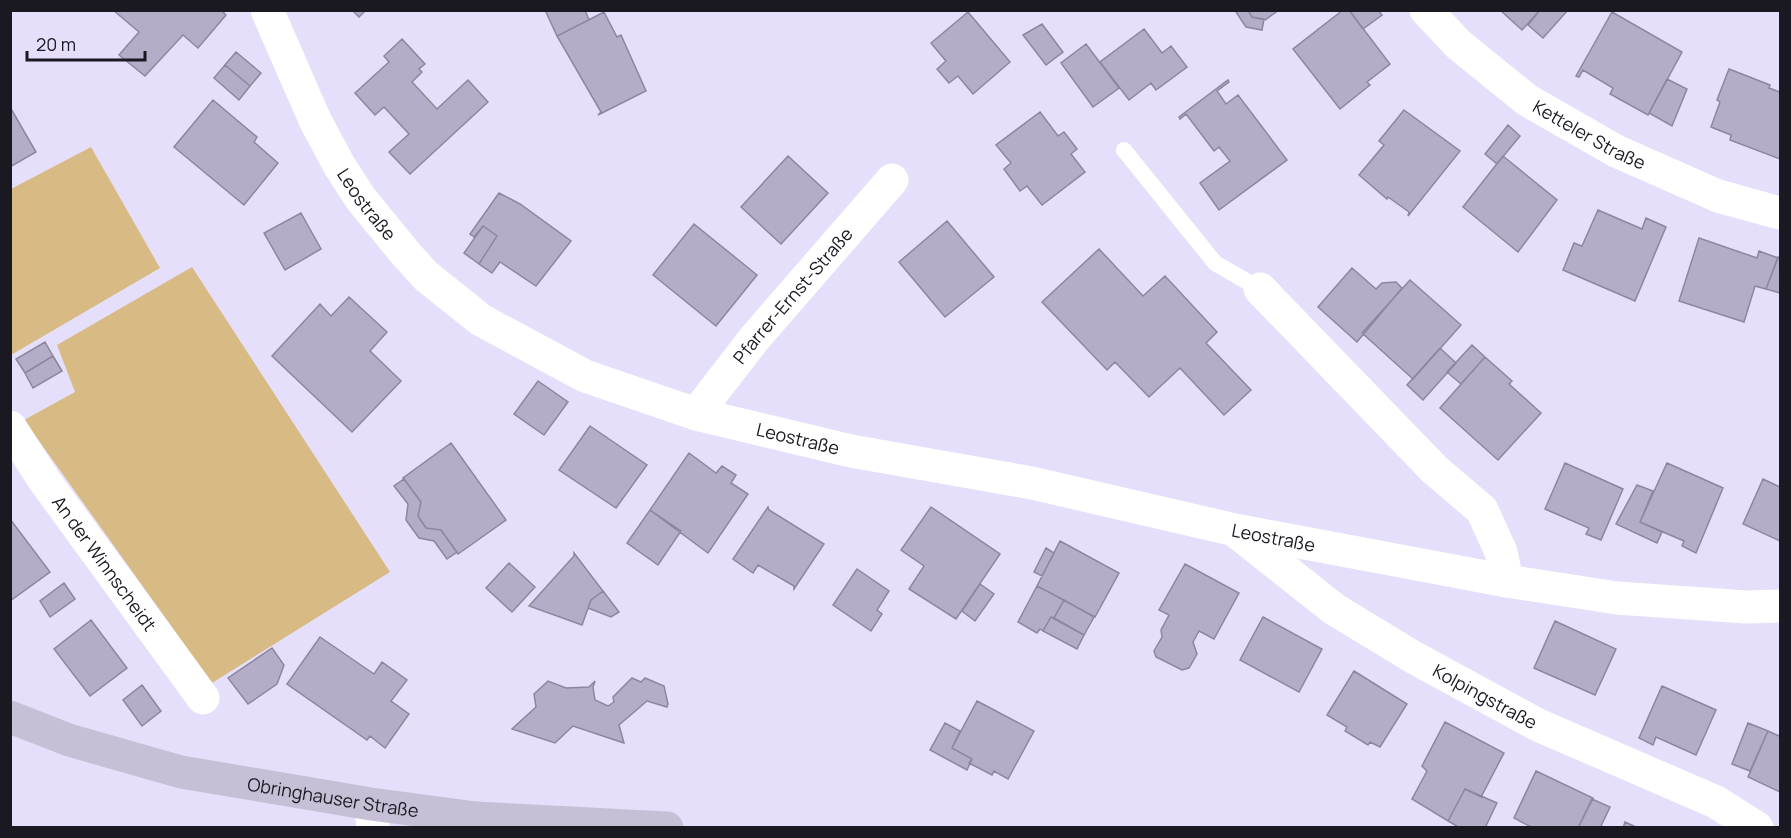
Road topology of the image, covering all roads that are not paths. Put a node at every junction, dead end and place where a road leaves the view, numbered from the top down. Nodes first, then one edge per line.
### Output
1 (267, 10) edge
2 (1426, 10) edge
3 (1124, 150) dead end
4 (892, 180) dead end
5 (1780, 213) edge
6 (1260, 289) joint
7 (696, 414) junction
8 (10, 427) edge
9 (1235, 530) junction
10 (1507, 581) junction
11 (1780, 606) edge
12 (203, 698) dead end
13 (10, 717) edge
14 (372, 816) edge
15 (667, 828) edge
16 (1757, 828) edge

1 - 7 street, Leostraße
2 - 5 street, Ketteler Straße
3 - 6 lane
4 - 7 street, Pfarrer-Ernst-Straße
6 - 10 street
7 - 9 street, Leostraße
8 - 12 street, An der Winnscheidt
9 - 10 street, Leostraße
9 - 16 street, Kolpingstraße
10 - 11 street, Leostraße
13 - 14 street, Obringhauser Straße
14 - 15 street, Obringhauser Straße

